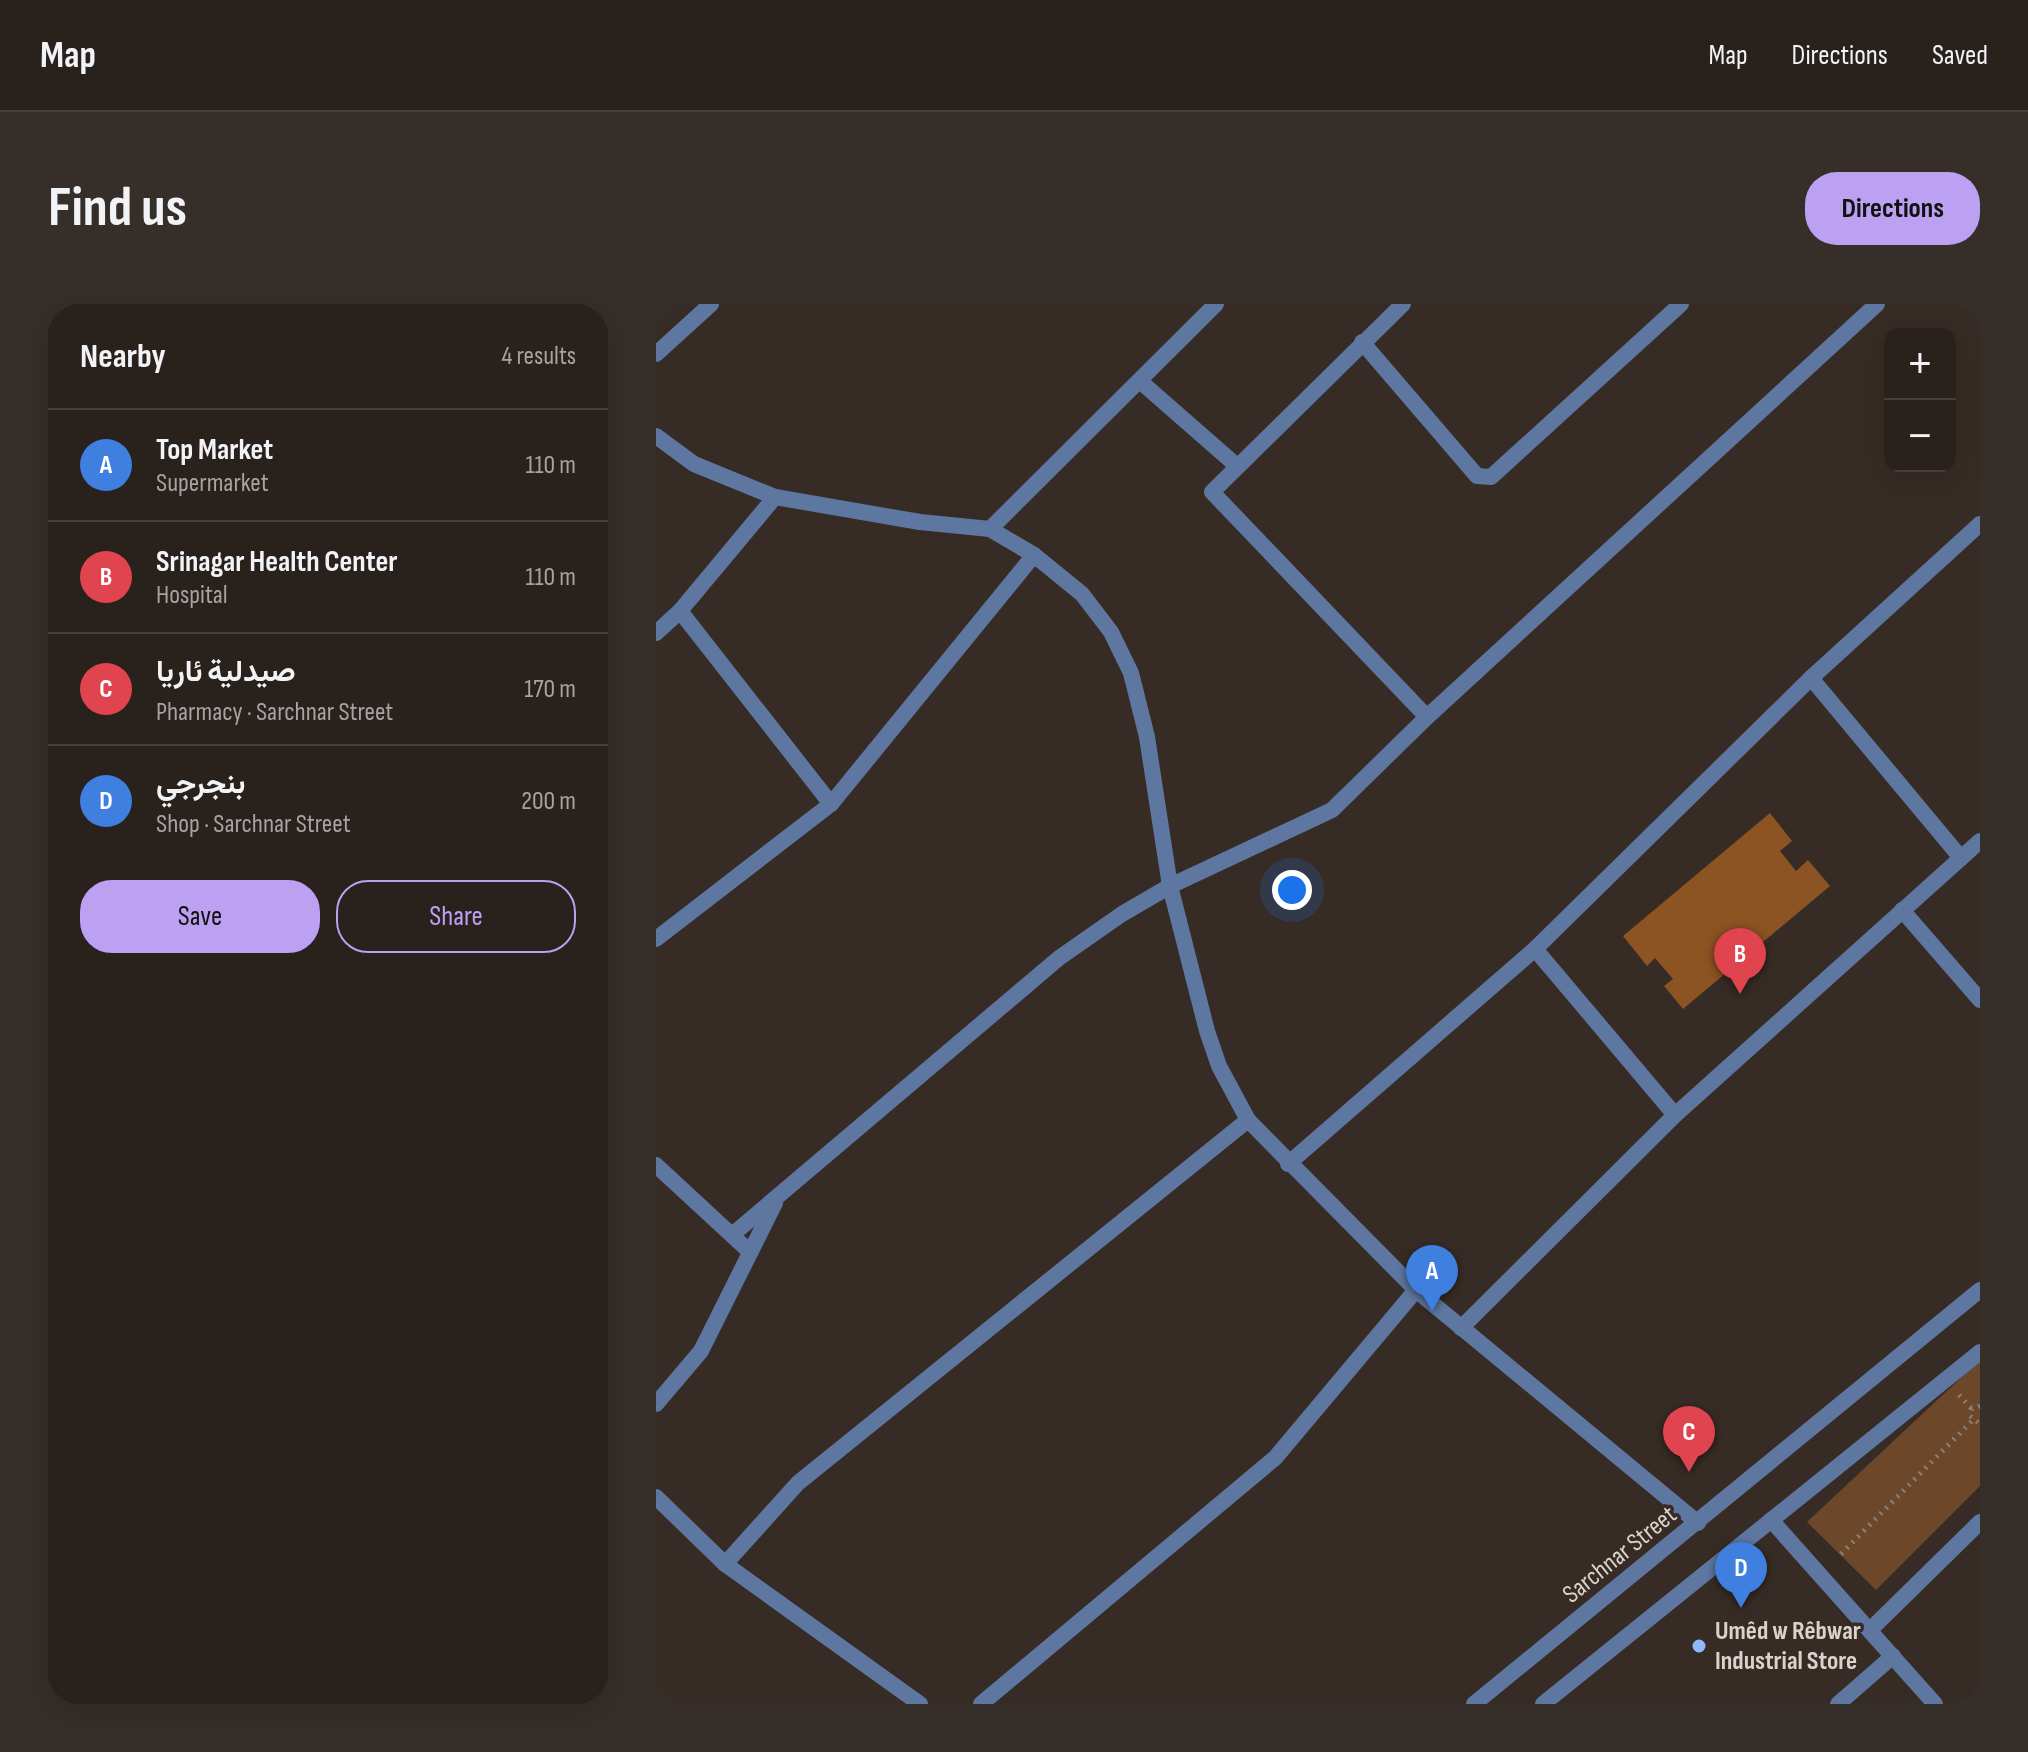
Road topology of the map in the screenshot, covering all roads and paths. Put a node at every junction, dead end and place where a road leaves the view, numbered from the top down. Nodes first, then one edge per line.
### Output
1 (711, 304) edge
2 (1216, 304) edge
3 (1403, 304) edge
4 (1681, 304) edge
5 (1877, 304) edge
6 (1975, 304) edge
7 (1980, 311) edge
8 (1362, 342) junction
9 (656, 354) edge
10 (1141, 382) junction
11 (656, 436) edge
12 (1237, 466) junction
13 (775, 497) junction
14 (1980, 524) edge
15 (990, 529) junction
16 (1034, 555) junction
17 (680, 611) junction
18 (656, 633) edge
19 (1811, 678) junction
20 (1427, 717) junction
21 (831, 804) junction
22 (1980, 841) edge
23 (1961, 858) junction
24 (1170, 886) junction
25 (1902, 910) junction
26 (656, 939) edge
27 (1535, 949) junction
28 (1980, 1000) edge
29 (1675, 1115) junction
30 (1248, 1120) junction
31 (1288, 1164) junction
32 (656, 1165) edge
33 (778, 1197) junction
34 (732, 1235) junction
35 (750, 1252) junction
36 (1416, 1290) junction
37 (1980, 1290) edge
38 (1461, 1328) junction
39 (1980, 1352) edge
40 (656, 1404) edge
41 (1980, 1406) edge
42 (1972, 1421) junction
43 (1980, 1424) edge
44 (656, 1497) edge
45 (1771, 1520) junction
46 (1980, 1522) edge
47 (1698, 1523) junction
48 (1841, 1554) dead end
49 (725, 1564) junction
50 (1870, 1630) junction
51 (1893, 1656) junction
52 (920, 1704) edge
53 (981, 1704) edge
54 (1474, 1704) edge
55 (1543, 1704) edge
56 (1838, 1704) edge
57 (1935, 1704) edge

1 - 9 street
2 - 10 street
3 - 8 street
4 - 8 street
5 - 20 street
6 - 7 street
8 - 12 street
10 - 12 street
10 - 15 street
11 - 13 street
12 - 20 street
13 - 15 street
13 - 17 street
14 - 19 street
15 - 16 street
16 - 21 street
16 - 24 street
17 - 18 street
17 - 21 street
19 - 23 street
19 - 27 street
20 - 24 street
21 - 26 street
22 - 23 street
23 - 25 street
24 - 30 street
24 - 33 street
25 - 28 street
25 - 29 street
27 - 29 street
27 - 31 street
29 - 38 street
30 - 31 street
30 - 49 street
31 - 36 street
32 - 34 street
33 - 34 street
33 - 35 street
34 - 35 street
35 - 40 street
36 - 38 street
36 - 53 street
37 - 47 street, Sarchnar Street
38 - 47 street
39 - 45 street
41 - 42 path
42 - 43 path
42 - 48 path
44 - 49 street
45 - 50 street
45 - 55 street
46 - 50 street
47 - 54 street, Sarchnar Street
49 - 52 street
50 - 51 street
51 - 56 street
51 - 57 street

